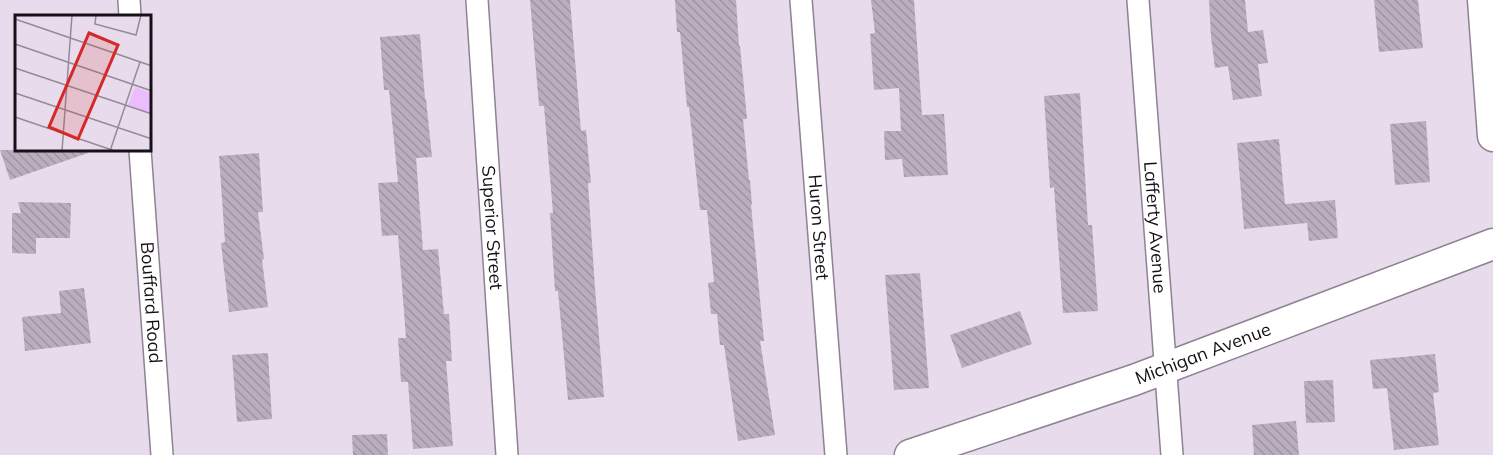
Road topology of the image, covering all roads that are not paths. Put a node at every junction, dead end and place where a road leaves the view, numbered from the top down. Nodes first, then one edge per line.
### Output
1 (129, 0) edge
2 (477, 0) edge
3 (801, 0) edge
4 (1138, 0) edge
5 (1484, 0) edge
6 (130, 15) edge
7 (1493, 136) edge
8 (140, 152) edge
9 (1493, 244) edge
10 (1165, 368) junction
11 (162, 455) edge
12 (507, 455) edge
13 (836, 455) edge
14 (910, 455) edge
15 (1172, 455) edge

1 - 6 street
2 - 12 street, Superior Street
3 - 13 street, Huron Street
4 - 10 street, Lafferty Avenue
5 - 7 street
8 - 11 street, Bouffard Road
9 - 10 street, Michigan Avenue
10 - 14 street, Michigan Avenue
10 - 15 street, Lafferty Avenue

